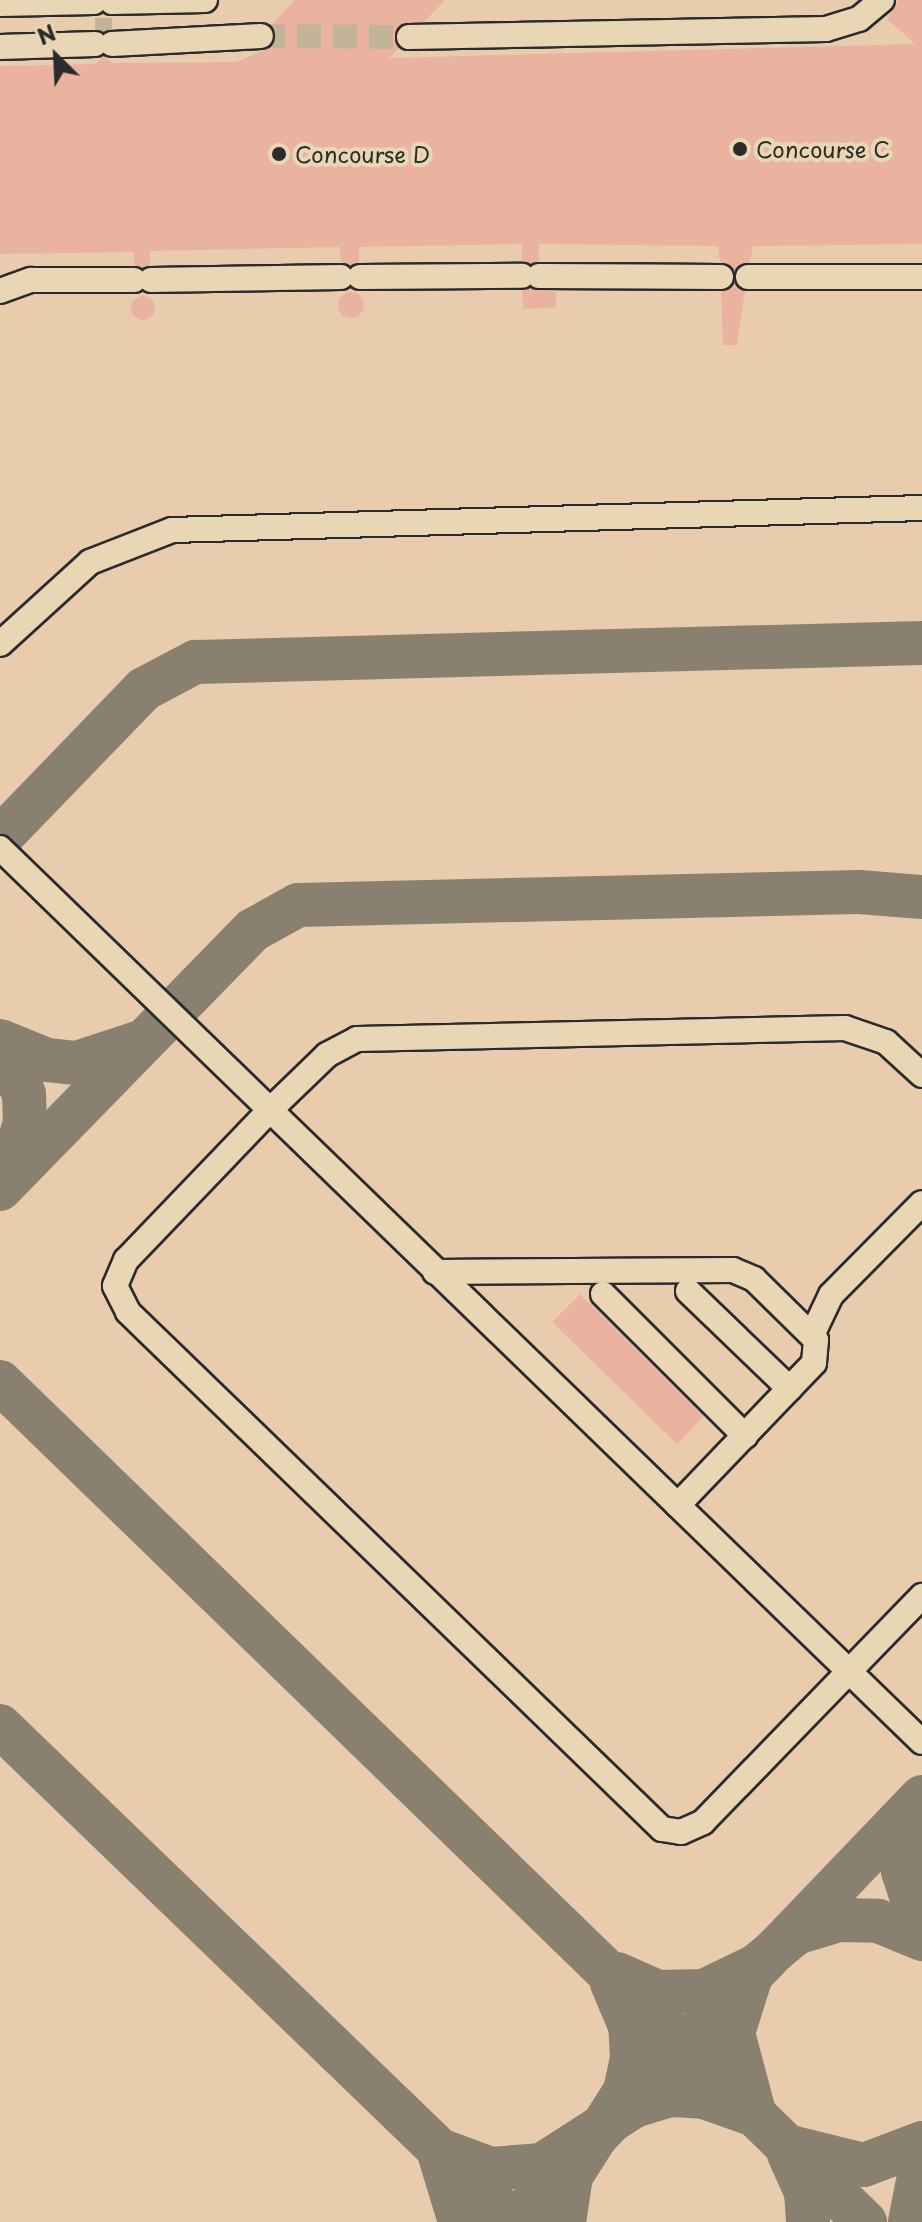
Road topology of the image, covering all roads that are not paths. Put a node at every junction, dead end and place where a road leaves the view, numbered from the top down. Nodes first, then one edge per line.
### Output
1 (882, 0) edge
2 (202, 1) edge
3 (118, 2) edge
4 (0, 4) edge
5 (0, 32) edge
6 (207, 35) junction
7 (261, 36) tunnel mouth
8 (103, 37) junction
9 (409, 37) tunnel mouth
10 (0, 47) edge
11 (721, 277) dead end
12 (748, 277) dead end
13 (922, 277) edge
14 (0, 291) edge
15 (922, 508) edge
16 (0, 644) edge
17 (0, 848) edge
18 (922, 1075) edge
19 (270, 1110) junction
20 (922, 1203) edge
21 (435, 1272) junction
22 (688, 1291) dead end
23 (603, 1294) dead end
24 (831, 1295) junction
25 (785, 1309) junction
26 (812, 1335) junction
27 (790, 1389) junction
28 (745, 1436) junction
29 (678, 1505) junction
30 (922, 1596) edge
31 (848, 1674) junction
32 (922, 1742) edge

1 - 9 lane
2 - 3 lane
2 - 6 lane
3 - 4 lane
5 - 8 lane
6 - 7 lane
6 - 8 lane
8 - 10 lane
11 - 14 lane
12 - 13 lane
15 - 16 lane
17 - 19 lane
18 - 19 lane
19 - 21 lane
19 - 31 lane
20 - 24 lane
21 - 25 lane
21 - 29 lane
22 - 27 lane
23 - 28 lane
24 - 25 lane
24 - 26 lane
25 - 26 lane
26 - 27 lane
27 - 28 lane
28 - 29 lane
29 - 31 lane
30 - 31 lane
31 - 32 lane

